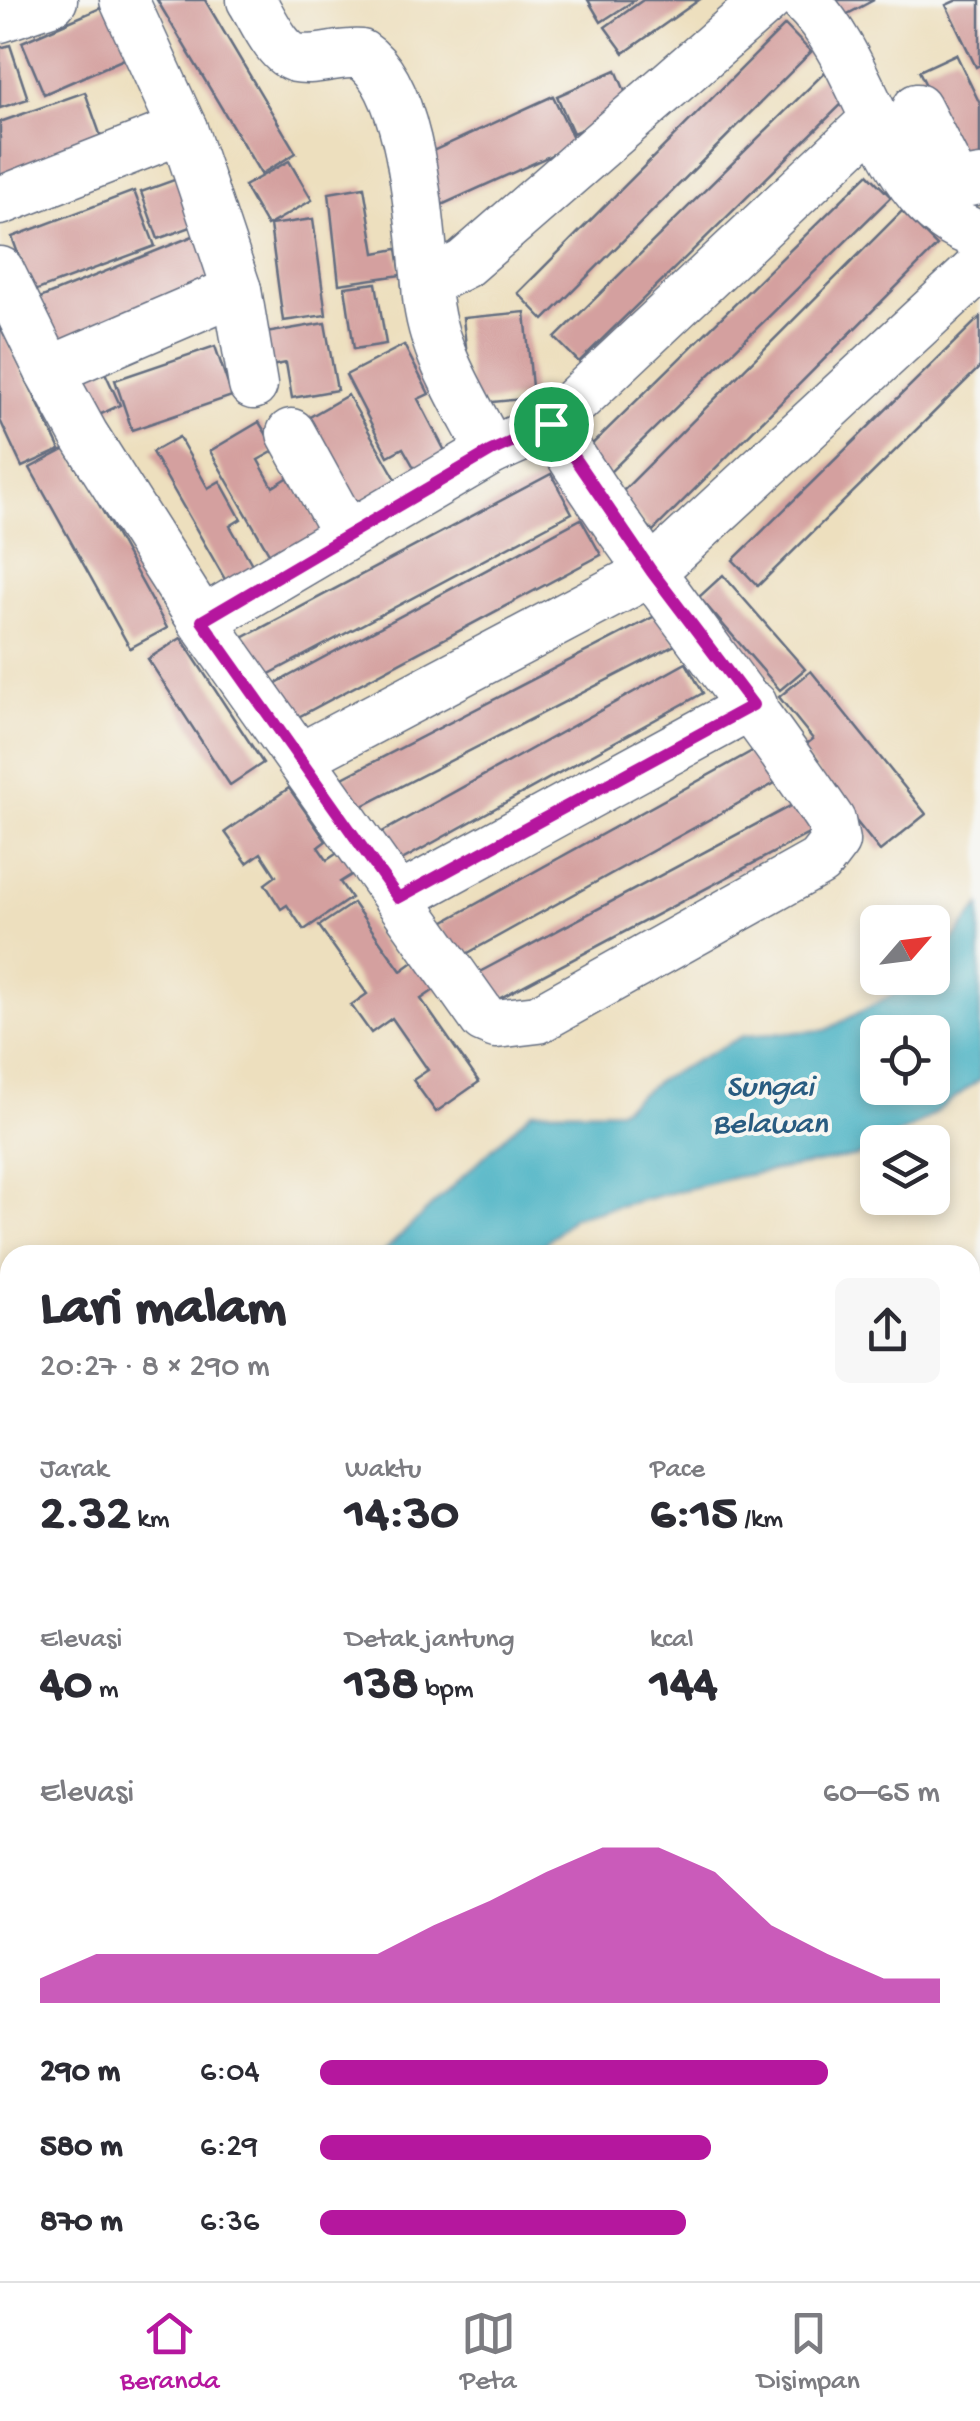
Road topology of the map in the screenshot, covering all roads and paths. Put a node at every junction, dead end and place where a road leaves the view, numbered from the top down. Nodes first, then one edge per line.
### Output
1 (53, 0) edge
2 (124, 0) edge
3 (251, 0) edge
4 (767, 0) edge
5 (804, 0) edge
6 (0, 18) edge
7 (895, 114) junction
8 (183, 129) junction
9 (980, 180) edge
10 (0, 201) edge
11 (980, 235) edge
12 (980, 266) edge
13 (0, 271) edge
14 (426, 283) junction
15 (237, 290) junction
16 (49, 371) junction
17 (253, 385) dead end
18 (551, 424) junction
19 (291, 433) dead end
20 (491, 451) junction
21 (347, 534) junction
22 (652, 572) junction
23 (202, 621) junction
24 (753, 705) junction
25 (301, 757) junction
26 (398, 898) junction

1 - 6 street
2 - 8 street
3 - 14 street
4 - 14 street
5 - 7 street
7 - 9 street
7 - 11 street
7 - 18 street
8 - 10 street
8 - 15 street
12 - 22 street
13 - 16 street
14 - 20 street
15 - 16 street
15 - 17 street
16 - 23 street
18 - 20 street
18 - 22 street
19 - 21 street
20 - 21 street
21 - 23 street
22 - 24 street
22 - 25 street
23 - 25 street
24 - 26 street
24 - 26 street
25 - 26 street

